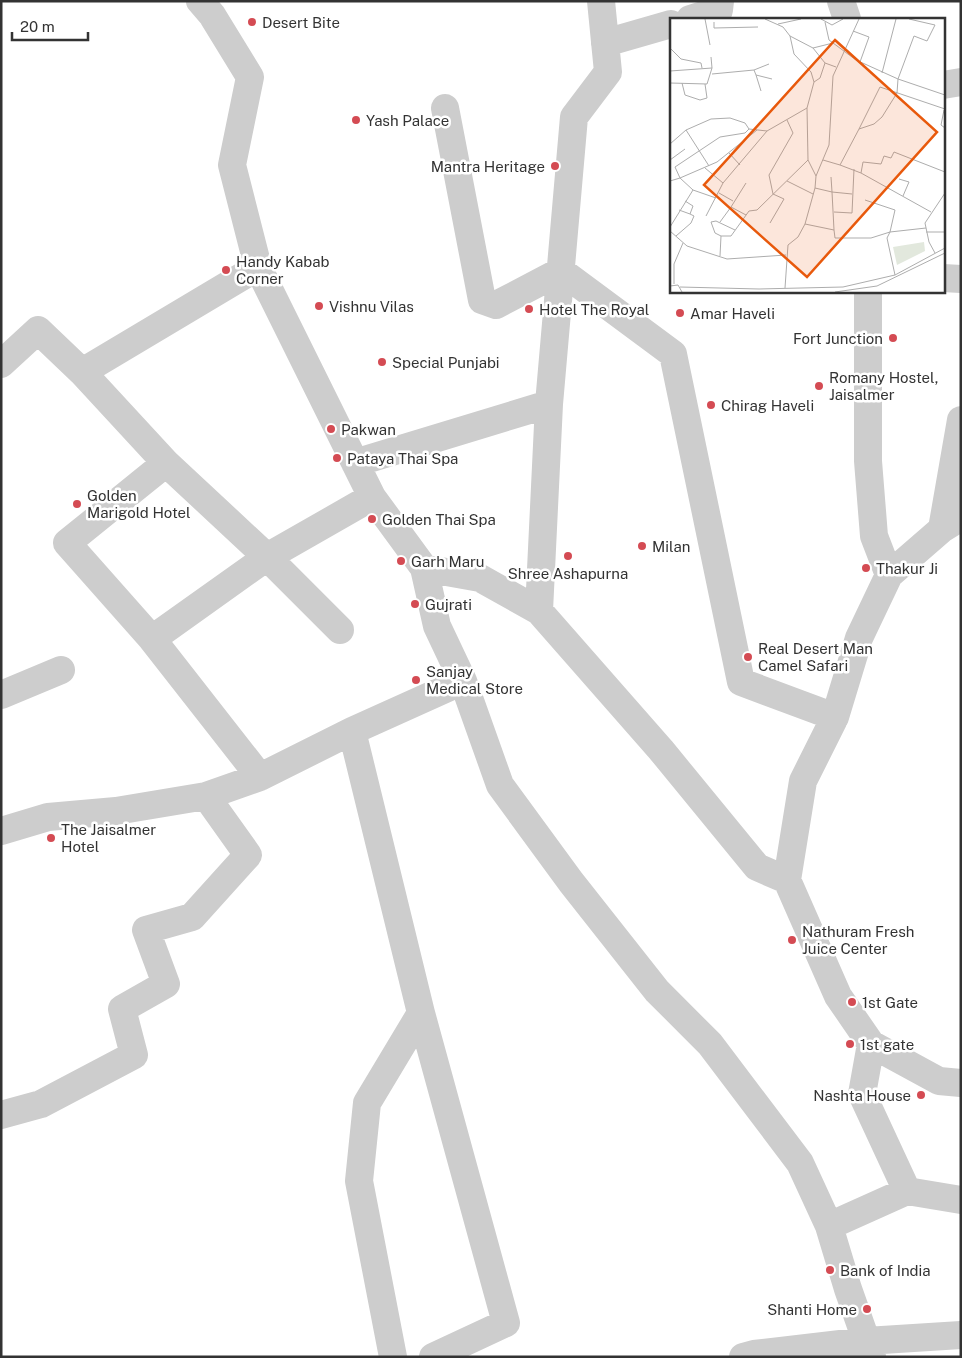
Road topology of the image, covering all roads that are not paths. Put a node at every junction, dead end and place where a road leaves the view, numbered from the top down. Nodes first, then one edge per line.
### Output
1 (601, 1) edge
2 (841, 1) edge
3 (213, 6) edge
4 (721, 10) edge
5 (693, 18) edge
6 (847, 18) edge
7 (670, 24) edge
8 (605, 43) junction
9 (961, 82) edge
10 (944, 85) edge
11 (445, 108) dead end
12 (258, 267) junction
13 (560, 272) junction
14 (944, 278) edge
15 (961, 280) edge
16 (868, 292) edge
17 (1, 364) edge
18 (82, 372) junction
19 (549, 404) junction
20 (961, 420) edge
21 (166, 463) junction
22 (355, 463) junction
23 (372, 497) junction
24 (951, 523) edge
25 (267, 557) junction
26 (424, 568) junction
27 (889, 575) junction
28 (539, 611) junction
29 (340, 630) dead end
30 (152, 639) junction
31 (61, 670) dead end
32 (464, 681) junction
33 (1, 696) edge
34 (835, 718) junction
35 (352, 731) junction
36 (260, 777) junction
37 (206, 796) junction
38 (1, 831) edge
39 (787, 880) junction
40 (421, 1013) junction
41 (871, 1044) junction
42 (961, 1083) edge
43 (1, 1115) edge
44 (907, 1191) junction
45 (961, 1200) edge
46 (829, 1226) junction
47 (959, 1333) edge
48 (869, 1349) edge
49 (393, 1357) edge
50 (433, 1357) edge
51 (743, 1357) edge

1 - 8 street
2 - 6 street
3 - 12 street
4 - 5 street
7 - 8 street
8 - 13 street
9 - 10 street
11 - 13 street
12 - 18 street
12 - 22 street
13 - 19 street
13 - 34 street
14 - 15 street
16 - 27 street
17 - 18 street
18 - 21 street
19 - 22 street
19 - 28 street
20 - 24 street
21 - 25 street
21 - 30 street
22 - 23 street
23 - 25 street
23 - 26 street
24 - 27 street
25 - 29 street
25 - 30 street
26 - 28 street
26 - 32 street
27 - 34 street
28 - 39 street
30 - 36 street
31 - 33 street
32 - 35 street
32 - 46 street
34 - 39 street
35 - 36 street
35 - 40 street
36 - 37 street
37 - 38 street
37 - 43 street
39 - 41 street
40 - 49 street
40 - 50 street
41 - 42 street
41 - 44 street
44 - 45 street
44 - 46 street
46 - 48 street
47 - 48 street
48 - 51 street

